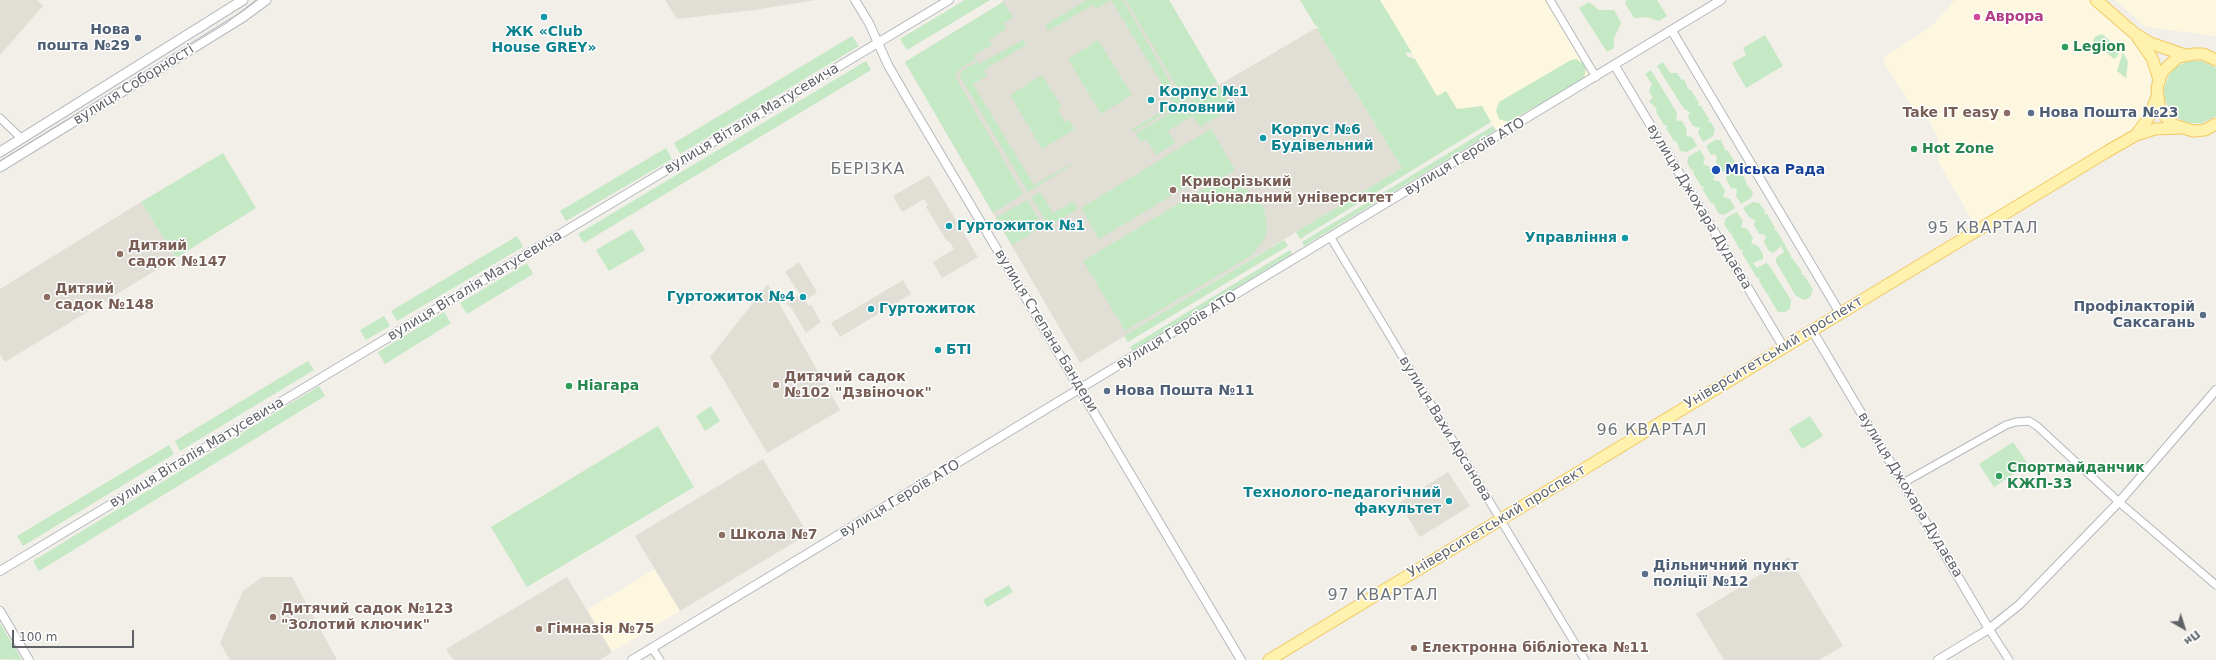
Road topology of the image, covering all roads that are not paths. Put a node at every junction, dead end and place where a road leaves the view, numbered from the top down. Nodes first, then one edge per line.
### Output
1 (243, 0) edge
2 (265, 0) edge
3 (855, 0) edge
4 (950, 0) edge
5 (1550, 0) edge
6 (1721, 0) edge
7 (2096, 0) edge
8 (1672, 31) junction
9 (2134, 33) junction
10 (878, 44) junction
11 (2185, 55) junction
12 (2216, 60) edge
13 (1615, 66) junction
14 (1596, 77) junction
15 (2159, 79) junction
16 (2157, 97) junction
17 (0, 118) edge
18 (2216, 124) edge
19 (2181, 128) junction
20 (2211, 131) edge
21 (2136, 135) junction
22 (22, 139) junction
23 (0, 152) edge
24 (0, 167) edge
25 (1331, 238) junction
26 (1840, 313) junction
27 (1812, 330) junction
28 (1784, 348) junction
29 (1081, 389) junction
30 (2216, 390) edge
31 (1903, 484) junction
32 (2119, 502) junction
33 (1500, 520) junction
34 (0, 571) edge
35 (2216, 585) edge
36 (0, 611) edge
37 (1989, 629) junction
38 (652, 648) junction
39 (29, 660) edge
40 (632, 660) edge
41 (660, 660) edge
42 (1241, 660) edge
43 (1269, 660) edge
44 (1585, 660) edge
45 (1938, 660) edge
46 (2009, 660) edge

1 - 22 main road, вулиця Соборності
2 - 24 main road, вулиця Соборності
3 - 10 street, вулиця Степана Бандери
4 - 10 street, вулиця Віталія Матусевича
5 - 14 street
6 - 8 street, вулиця Героїв АТО
7 - 9 main road
8 - 13 street, вулиця Героїв АТО
8 - 26 street
9 - 11 main road
9 - 15 main road
10 - 29 street, вулиця Степана Бандери
10 - 34 street, вулиця Віталія Матусевича
11 - 12 main road
11 - 15 main road
13 - 14 street, вулиця Героїв АТО
13 - 28 street, вулиця Джохара Дудаєва
14 - 25 street, вулиця Героїв АТО
15 - 16 main road
16 - 19 main road
16 - 21 main road
17 - 22 street
18 - 20 main road
19 - 20 main road
19 - 21 main road
21 - 26 main road, Університетський проспект
22 - 23 main road, вулиця Соборності
25 - 29 street, вулиця Героїв АТО
25 - 33 street, вулиця Вахи Арсанова
26 - 27 main road, Університетський проспект
27 - 28 main road, Університетський проспект
27 - 31 street, вулиця Джохара Дудаєва
28 - 33 main road, Університетський проспект
29 - 38 street, вулиця Героїв АТО
29 - 42 street, вулиця Степана Бандери
30 - 32 street
31 - 32 street
31 - 37 street, вулиця Джохара Дудаєва
32 - 35 street
32 - 37 street
33 - 43 main road, Університетський проспект
33 - 44 street, вулиця Вахи Арсанова
36 - 39 street
37 - 45 street
37 - 46 street, вулиця Джохара Дудаєва
38 - 40 street, вулиця Героїв АТО
38 - 41 street

